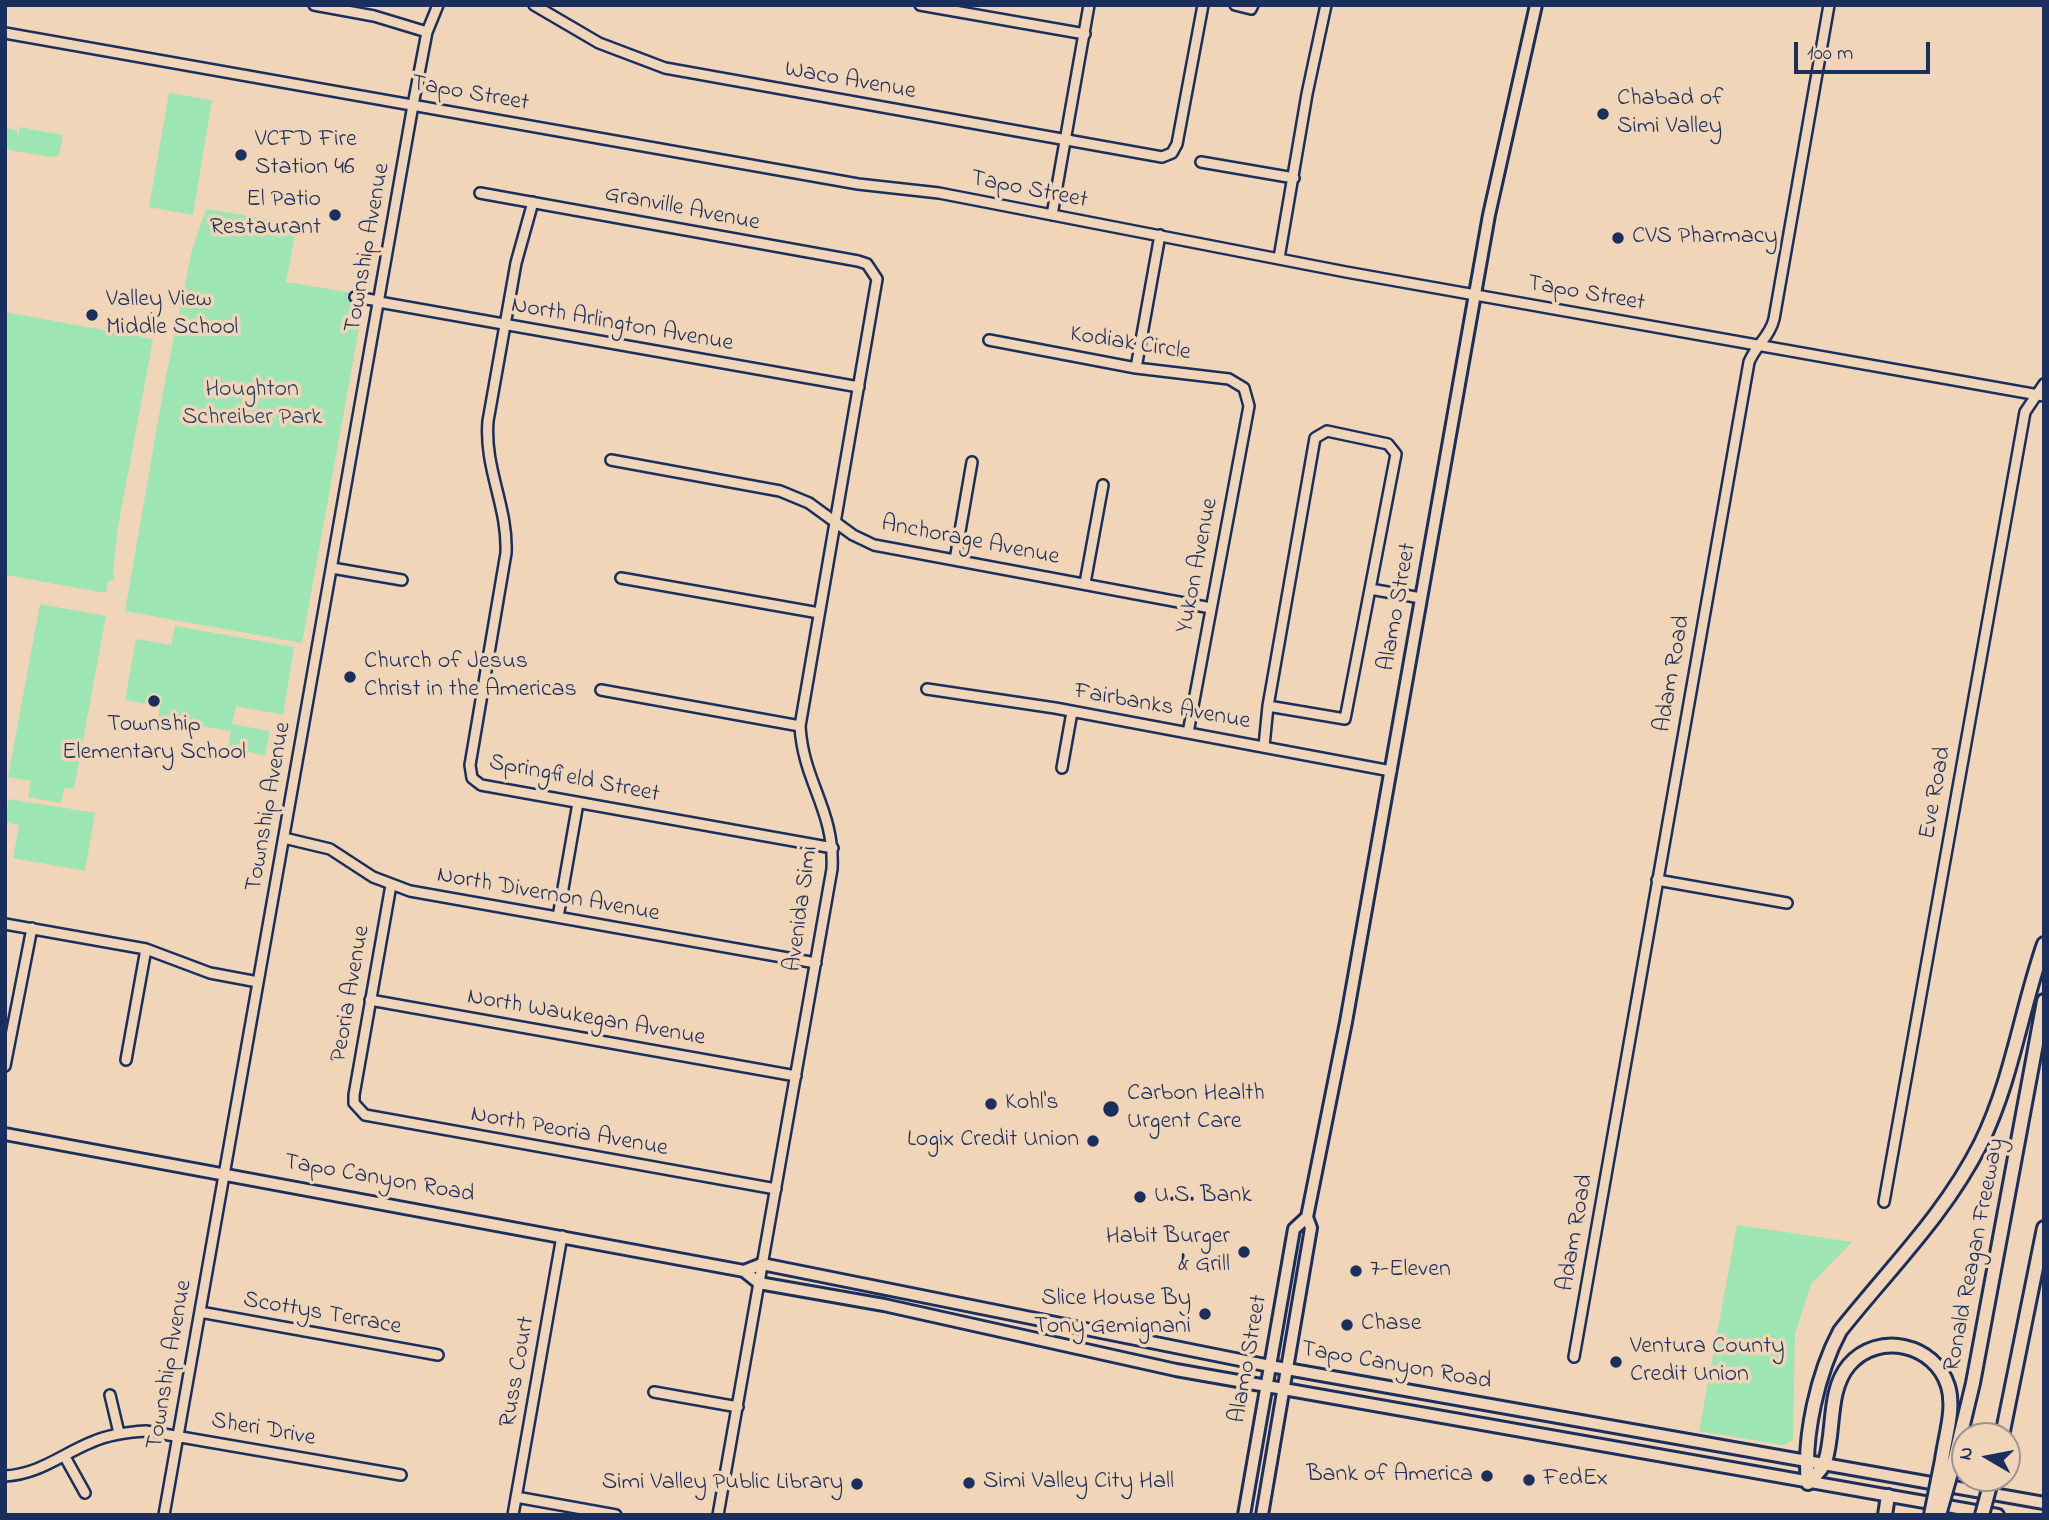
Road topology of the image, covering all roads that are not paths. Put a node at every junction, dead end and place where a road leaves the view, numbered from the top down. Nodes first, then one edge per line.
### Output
1 (314, 5) edge
2 (438, 5) edge
3 (534, 5) edge
4 (920, 5) edge
5 (1089, 5) edge
6 (1203, 5) edge
7 (1235, 5) edge
8 (1254, 5) edge
9 (1326, 5) edge
10 (1536, 5) edge
11 (1829, 5) edge
12 (427, 32) junction
13 (5, 33) edge
14 (1084, 34) junction
15 (414, 105) junction
16 (1066, 140) junction
17 (1201, 162) dead end
18 (1294, 178) junction
19 (480, 193) dead end
20 (533, 202) junction
21 (1052, 215) junction
22 (1160, 235) junction
23 (1279, 258) junction
24 (874, 271) joint
25 (1475, 295) junction
26 (355, 296) dead end
27 (379, 302) junction
28 (505, 325) junction
29 (989, 340) dead end
30 (1758, 345) junction
31 (1136, 368) junction
32 (2044, 384) edge
33 (859, 387) junction
34 (2040, 396) edge
35 (1249, 406) joint
36 (611, 460) dead end
37 (972, 462) dead end
38 (1102, 485) dead end
39 (835, 524) junction
40 (955, 560) junction
41 (331, 568) junction
42 (621, 578) dead end
43 (402, 580) dead end
44 (1085, 583) junction
45 (1370, 589) junction
46 (1421, 598) junction
47 (1211, 608) junction
48 (819, 613) junction
49 (927, 689) dead end
50 (601, 690) dead end
51 (1268, 706) junction
52 (1072, 712) junction
53 (800, 726) junction
54 (1188, 733) junction
55 (1264, 746) junction
56 (1062, 768) dead end
57 (1391, 771) junction
58 (578, 803) junction
59 (284, 838) junction
60 (834, 848) junction
61 (1657, 880) junction
62 (391, 885) junction
63 (1787, 903) dead end
64 (558, 917) junction
65 (5, 924) edge
66 (32, 928) junction
67 (2044, 944) edge
68 (146, 949) junction
69 (816, 963) junction
70 (258, 982) junction
71 (370, 1000) junction
72 (2044, 1001) edge
73 (126, 1060) dead end
74 (5, 1066) edge
75 (796, 1076) junction
76 (358, 1109) joint
77 (5, 1134) edge
78 (224, 1173) junction
79 (776, 1189) junction
80 (1884, 1202) dead end
81 (1307, 1216) junction
82 (2044, 1228) edge
83 (562, 1236) junction
84 (762, 1264) junction
85 (744, 1271) junction
86 (759, 1283) junction
87 (200, 1312) junction
88 (438, 1355) dead end
89 (1574, 1357) dead end
90 (1270, 1366) junction
91 (1287, 1369) junction
92 (1267, 1385) junction
93 (1284, 1388) junction
94 (654, 1392) dead end
95 (110, 1395) dead end
96 (738, 1407) junction
97 (2005, 1422) edge
98 (119, 1433) junction
99 (178, 1435) junction
100 (65, 1457) junction
101 (1806, 1461) junction
102 (1948, 1461) junction
103 (1824, 1465) junction
104 (401, 1475) dead end
105 (5, 1476) edge
106 (1808, 1483) junction
107 (1988, 1492) edge
108 (1990, 1492) edge
109 (85, 1493) dead end
110 (1888, 1496) junction
111 (516, 1497) junction
112 (2044, 1503) edge
113 (164, 1515) edge
114 (513, 1515) edge
115 (616, 1515) edge
116 (718, 1515) edge
117 (1244, 1515) edge
118 (1262, 1515) edge
119 (1885, 1515) edge
120 (1931, 1515) edge
121 (1939, 1515) edge
122 (1982, 1515) edge
123 (1990, 1515) edge
124 (1998, 1515) edge

1 - 12 street
2 - 12 street, Township Avenue
3 - 16 street, Waco Avenue
4 - 14 street
5 - 14 street
6 - 16 street, Waco Avenue
7 - 8 street
9 - 18 street
10 - 25 main road, Alamo Street
11 - 30 street, Adam Road
12 - 15 street, Township Avenue
13 - 15 street, Tapo Street
14 - 16 street
15 - 21 street, Tapo Street
15 - 27 street, Township Avenue
16 - 21 street
17 - 18 street
18 - 23 street
19 - 20 street, Granville Avenue
20 - 24 street, Granville Avenue
20 - 28 street, Springfield Street
21 - 22 street, Tapo Street
22 - 23 street, Tapo Street
22 - 31 street
23 - 25 street, Tapo Street
24 - 33 street, Avenida Simi
25 - 30 street, Tapo Street
25 - 46 main road, Alamo Street
26 - 27 street, North Arlington Avenue
27 - 28 street, North Arlington Avenue
27 - 41 street, Township Avenue
28 - 33 street, North Arlington Avenue
28 - 58 street, Springfield Street
29 - 31 street, Kodiak Circle
30 - 34 street, Tapo Street
30 - 61 street, Adam Road
31 - 35 street, Kodiak Circle
32 - 34 street, Eve Road
33 - 39 street, Avenida Simi
34 - 80 street, Eve Road
35 - 47 street, Yukon Avenue
36 - 39 street, Anchorage Avenue
37 - 40 street
38 - 44 street
39 - 40 street, Anchorage Avenue
39 - 48 street, Avenida Simi
40 - 44 street, Anchorage Avenue
41 - 43 street
41 - 59 street, Township Avenue
42 - 48 street
44 - 47 street, Anchorage Avenue
45 - 46 street
45 - 51 street
45 - 51 street
46 - 57 main road, Alamo Street
47 - 54 street, Yukon Avenue
48 - 53 street, Avenida Simi
49 - 52 street, Fairbanks Avenue
50 - 53 street
51 - 55 street
52 - 54 street, Fairbanks Avenue
52 - 56 street
53 - 60 street, Avenida Simi
54 - 55 street, Fairbanks Avenue
55 - 57 street, Fairbanks Avenue
57 - 81 main road, Alamo Street
58 - 60 street, Springfield Street
58 - 64 street
59 - 62 street, North Divernon Avenue
59 - 70 street, Township Avenue
60 - 69 street, Avenida Simi
61 - 63 street
61 - 89 street, Adam Road
62 - 64 street, North Divernon Avenue
62 - 71 street, Peoria Avenue
64 - 69 street, North Divernon Avenue
65 - 66 street
66 - 68 street
66 - 74 street
67 - 101 highway
68 - 70 street
68 - 73 street
69 - 75 street, Avenida Simi
70 - 78 street, Township Avenue
71 - 75 street, North Waukegan Avenue
71 - 76 street, Peoria Avenue
72 - 102 highway, Ronald Reagan Freeway
75 - 79 street, Avenida Simi
76 - 79 street, North Peoria Avenue
77 - 78 main road, Tapo Canyon Road
78 - 83 main road, Tapo Canyon Road
78 - 87 street, Township Avenue
79 - 84 street, Avenida Simi
81 - 90 main road, Alamo Street
81 - 91 main road, Alamo Street
82 - 97 highway
83 - 85 main road, Tapo Canyon Road
83 - 111 street, Russ Court
84 - 85 main road
84 - 86 street, Avenida Simi
84 - 90 main road, Tapo Canyon Road
85 - 86 main road, Tapo Canyon Road
86 - 92 main road, Tapo Canyon Road
86 - 96 street, Avenida Simi
87 - 88 street, Scottys Terrace
87 - 99 street, Township Avenue
90 - 91 main road, Tapo Canyon Road
90 - 92 main road, Alamo Street
91 - 93 main road, Alamo Street
91 - 101 main road, Tapo Canyon Road
92 - 93 main road, Tapo Canyon Road
92 - 117 main road, Alamo Street
93 - 106 main road, Tapo Canyon Road
93 - 118 main road, Alamo Street
94 - 96 street
95 - 98 street
96 - 116 street, Avenida Simi
98 - 99 street, Sheri Drive
98 - 100 street, Sheri Drive
99 - 104 street, Sheri Drive
99 - 113 street, Township Avenue
100 - 105 street, Sheri Drive
100 - 109 street
101 - 103 main road, Tapo Canyon Road
101 - 106 highway
102 - 103 highway
102 - 120 highway, bridge
102 - 121 highway, Ronald Reagan Freeway, bridge
103 - 106 highway
103 - 112 main road, Tapo Canyon Road
106 - 110 main road, Tapo Canyon Road
107 - 122 highway, bridge
108 - 123 highway, bridge
110 - 119 highway
110 - 124 main road, Tapo Canyon Road
111 - 114 street, Russ Court
111 - 115 street

